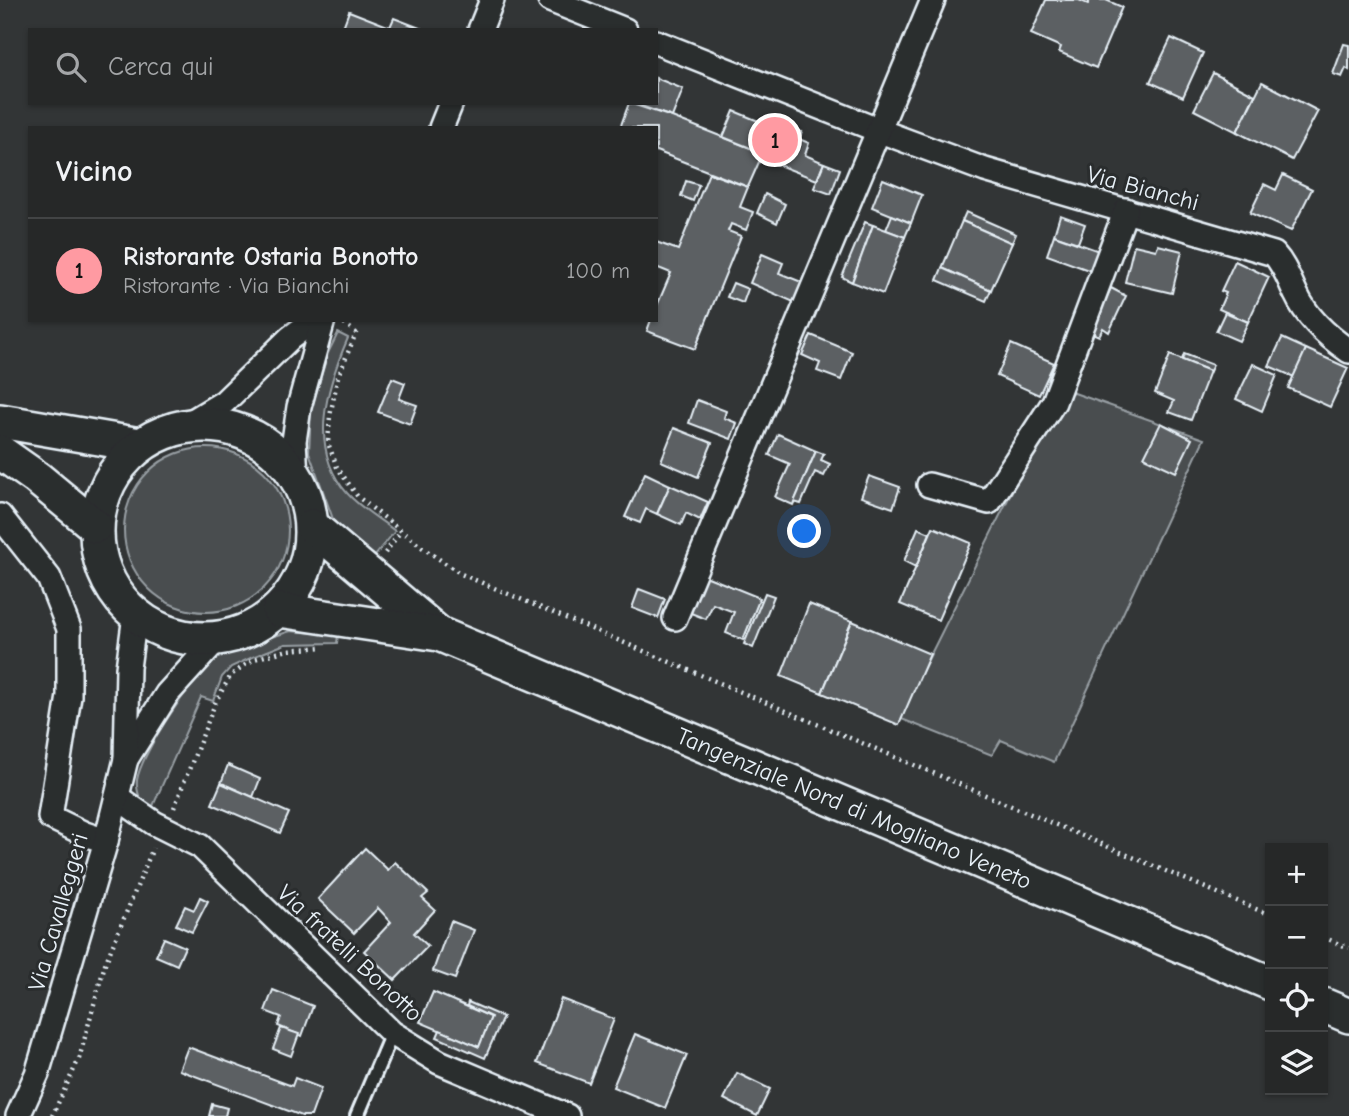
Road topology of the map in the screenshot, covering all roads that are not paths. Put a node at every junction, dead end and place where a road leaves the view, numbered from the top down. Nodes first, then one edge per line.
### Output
1 (492, 0) edge
2 (550, 0) edge
3 (933, 0) edge
4 (481, 28) edge
5 (620, 28) edge
6 (658, 43) edge
7 (450, 105) edge
8 (442, 126) edge
9 (880, 131) junction
10 (1126, 211) junction
11 (311, 322) edge
12 (322, 322) edge
13 (1349, 351) edge
14 (0, 421) edge
15 (187, 425) junction
16 (140, 445) junction
17 (0, 452) edge
18 (296, 475) junction
19 (929, 485) dead end
20 (0, 516) edge
21 (95, 526) junction
22 (312, 526) junction
23 (279, 610) junction
24 (135, 615) junction
25 (675, 618) dead end
26 (439, 634) junction
27 (217, 639) junction
28 (126, 759) junction
29 (117, 797) junction
30 (106, 841) junction
31 (1265, 981) edge
32 (1328, 1007) edge
33 (1349, 1016) edge
34 (392, 1033) junction
35 (18, 1116) edge
36 (357, 1116) edge
37 (567, 1116) edge

1 - 4 street
2 - 5 street
3 - 9 street
6 - 9 street, Via Bianchi
7 - 8 street
9 - 10 street, Via Bianchi
9 - 25 street
10 - 13 street, Via Bianchi
10 - 19 street
11 - 15 street
12 - 18 street
14 - 16 main road
15 - 16 main road
15 - 18 main road
16 - 21 main road
17 - 21 main road
18 - 22 main road
20 - 30 street
21 - 24 main road
22 - 23 main road
22 - 26 main road
23 - 26 main road
23 - 27 main road
24 - 27 main road
24 - 28 street
26 - 31 main road, Tangenziale Nord di Mogliano Veneto
27 - 28 street
28 - 29 street, Via Cavalleggeri
29 - 30 street, Via Cavalleggeri
29 - 34 street, Via fratelli Bonotto
30 - 35 street, Via Cavalleggeri
32 - 33 main road
34 - 36 lane
34 - 37 street, Via fratelli Bonotto

